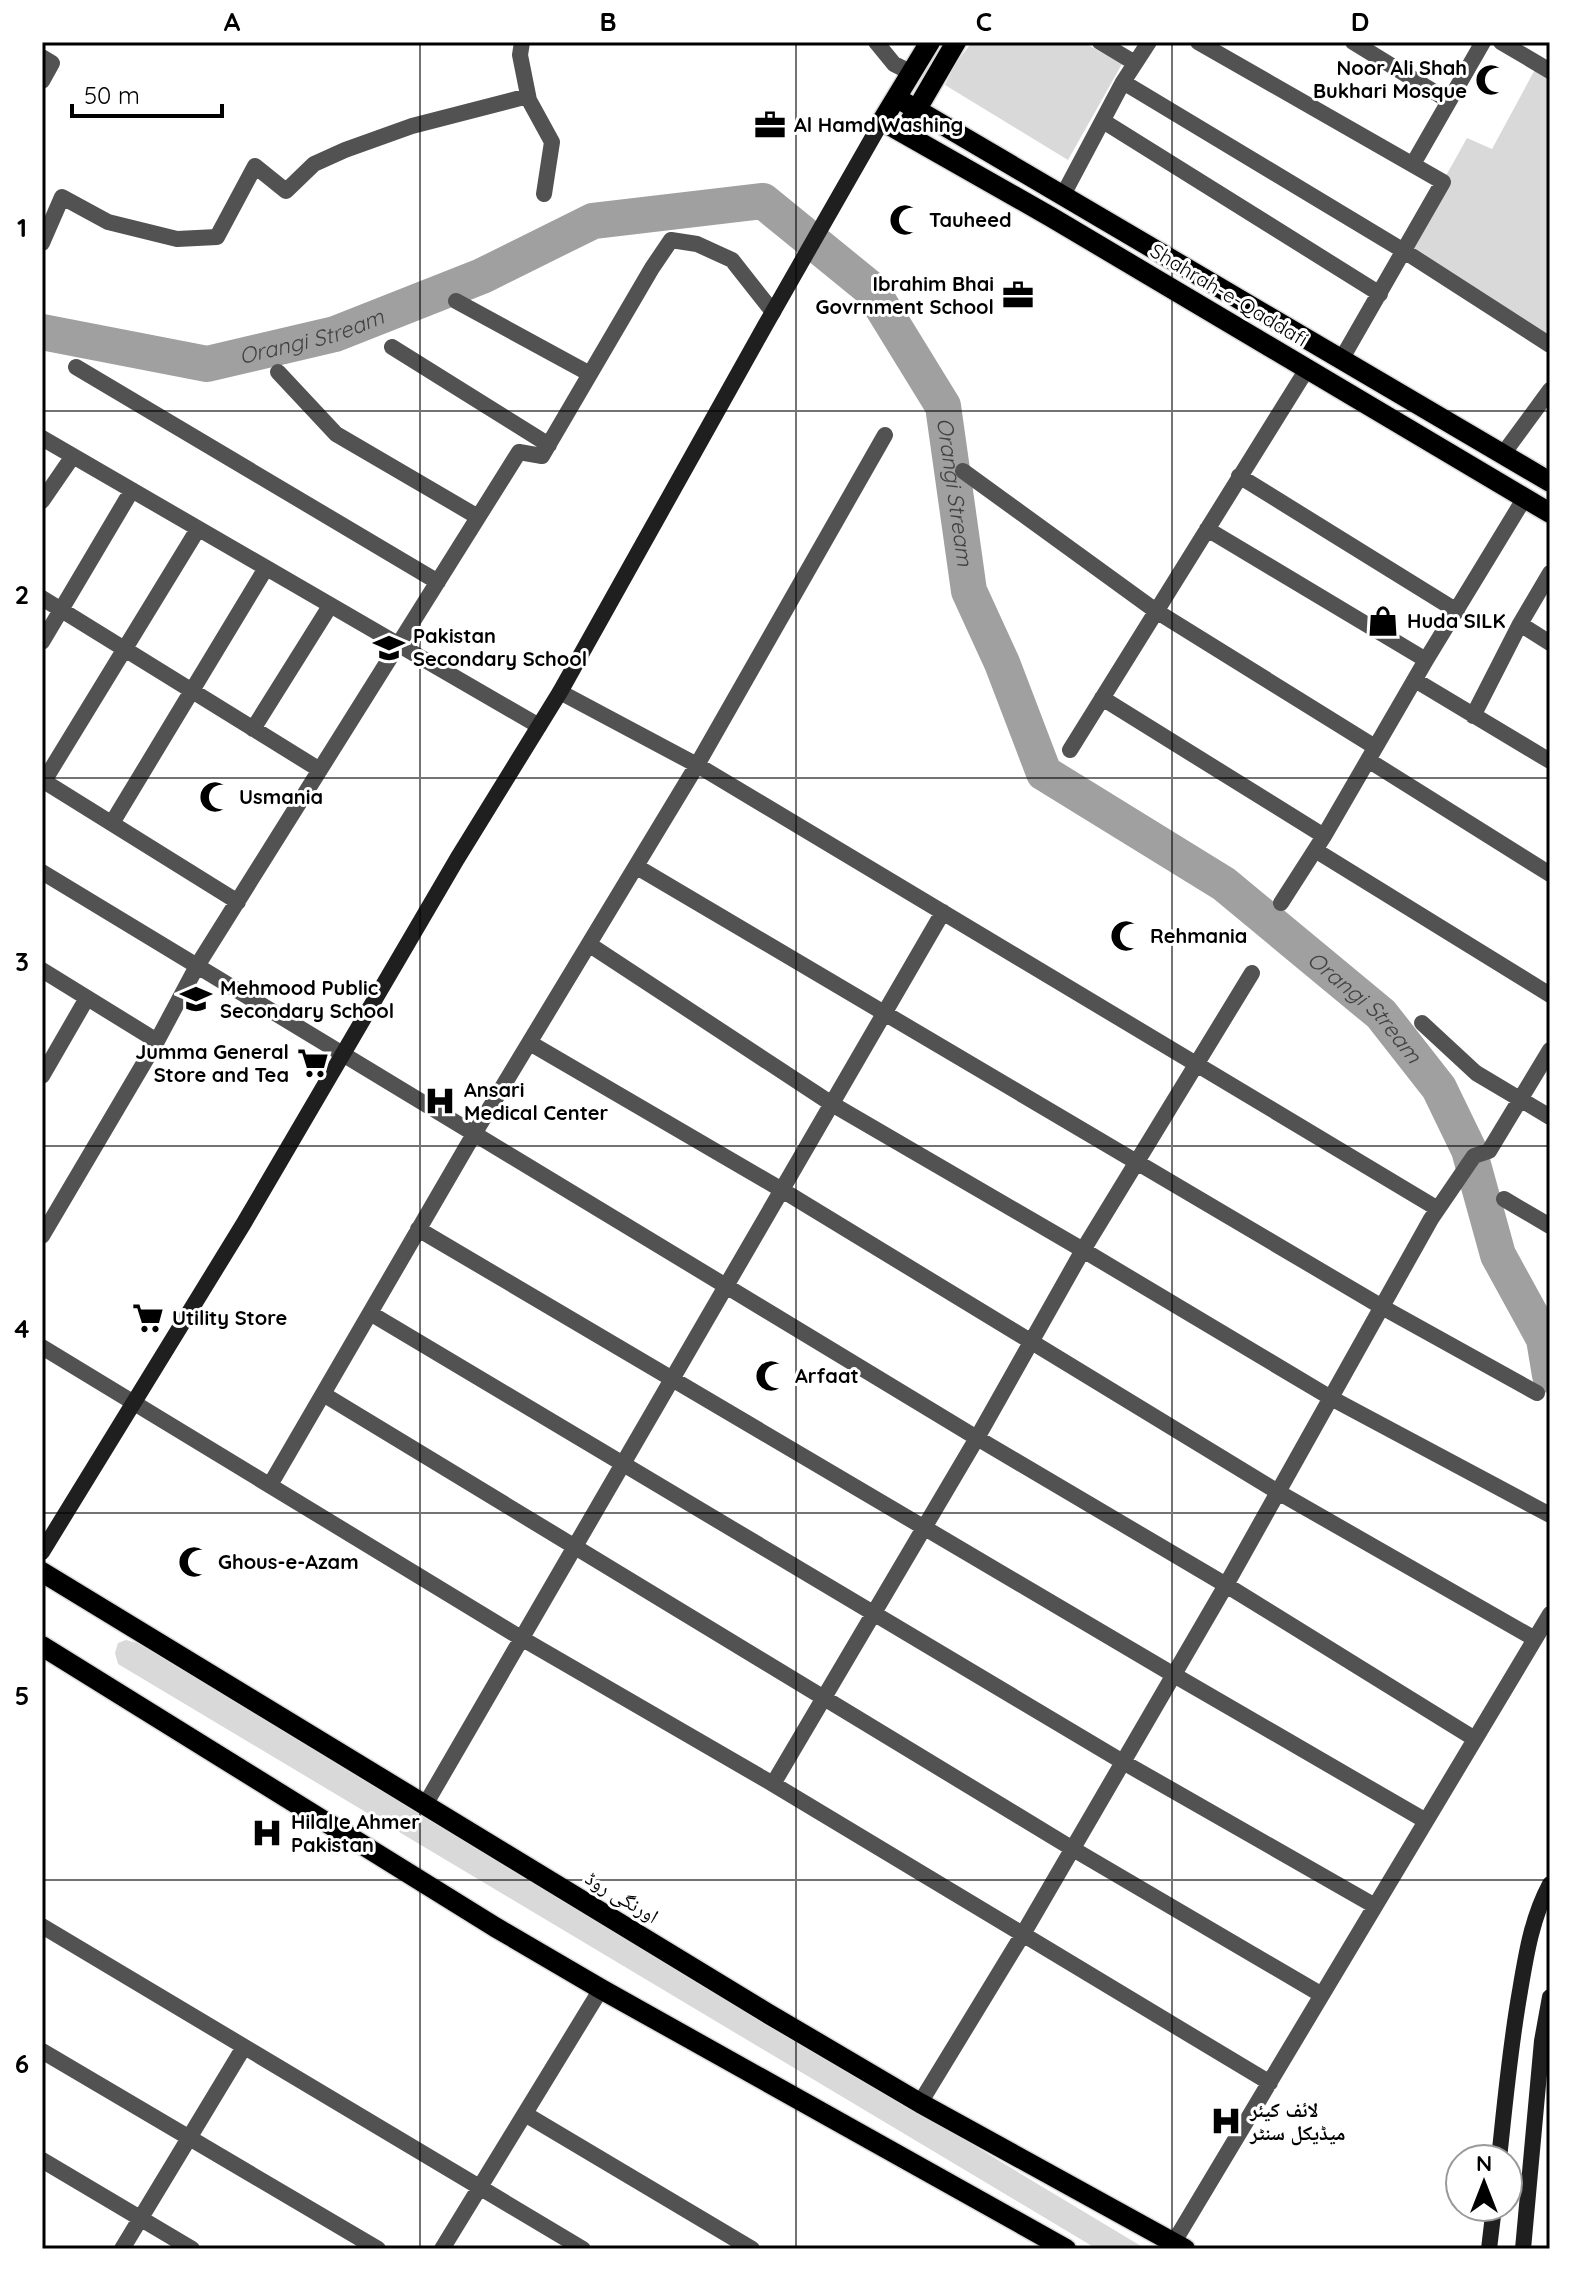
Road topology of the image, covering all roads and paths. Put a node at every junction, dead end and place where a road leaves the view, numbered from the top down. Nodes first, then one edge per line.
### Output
1 (522, 42) edge
2 (876, 42) edge
3 (930, 42) edge
4 (956, 42) edge
5 (1100, 42) edge
6 (1149, 42) edge
7 (1198, 42) edge
8 (1353, 42) edge
9 (1483, 42) edge
10 (1501, 42) edge
11 (42, 57) edge
12 (1135, 63) junction
13 (1550, 71) edge
14 (912, 73) junction
15 (42, 81) edge
16 (1123, 82) junction
17 (528, 96) junction
18 (897, 98) junction
19 (1449, 101) junction
20 (916, 110) junction
21 (882, 121) junction
22 (1103, 121) junction
23 (904, 131) junction
24 (1413, 164) junction
25 (544, 194) dead end
26 (1063, 195) junction
27 (42, 243) edge
28 (1404, 251) junction
29 (1380, 294) junction
30 (456, 301) dead end
31 (769, 318) junction
32 (1550, 345) edge
33 (392, 347) dead end
34 (1341, 360) junction
35 (76, 367) dead end
36 (1307, 369) junction
37 (278, 372) dead end
38 (590, 374) junction
39 (1550, 390) edge
40 (885, 435) dead end
41 (42, 438) edge
42 (549, 445) junction
43 (1503, 454) junction
44 (73, 456) junction
45 (963, 471) dead end
46 (1239, 476) junction
47 (1550, 482) edge
48 (132, 490) junction
49 (1524, 499) junction
50 (42, 501) edge
51 (1550, 513) edge
52 (478, 517) junction
53 (198, 529) junction
54 (1207, 529) junction
55 (266, 568) junction
56 (1550, 573) edge
57 (438, 582) junction
58 (42, 598) edge
59 (330, 606) junction
60 (62, 610) junction
61 (1156, 611) junction
62 (1457, 611) junction
63 (1520, 624) junction
64 (42, 642) edge
65 (1550, 643) edge
66 (398, 646) junction
67 (124, 649) junction
68 (1426, 660) junction
69 (1415, 680) junction
70 (191, 691) junction
71 (560, 692) junction
72 (1102, 698) junction
73 (1473, 716) junction
74 (539, 726) junction
75 (253, 729) junction
76 (1070, 750) dead end
77 (1371, 753) junction
78 (1550, 761) edge
79 (697, 765) junction
80 (320, 770) junction
81 (43, 780) edge
82 (112, 823) junction
83 (1320, 843) junction
84 (637, 867) junction
85 (42, 872) edge
86 (1550, 874) edge
87 (238, 902) junction
88 (1281, 903) dead end
89 (943, 912) junction
90 (590, 945) junction
91 (197, 966) junction
92 (42, 970) edge
93 (1252, 973) dead end
94 (1550, 995) edge
95 (87, 998) junction
96 (885, 1013) junction
97 (1422, 1023) dead end
98 (157, 1041) junction
99 (530, 1043) junction
100 (1550, 1050) edge
101 (343, 1054) junction
102 (1197, 1064) junction
103 (42, 1076) edge
104 (1520, 1100) junction
105 (832, 1104) junction
106 (1550, 1117) edge
107 (474, 1134) junction
108 (1137, 1162) junction
109 (782, 1190) junction
110 (1504, 1199) dead end
111 (1435, 1214) junction
112 (1550, 1226) edge
113 (418, 1229) junction
114 (42, 1236) edge
115 (1083, 1250) junction
116 (726, 1286) junction
117 (1382, 1307) junction
118 (370, 1313) junction
119 (1031, 1343) junction
120 (42, 1347) edge
121 (672, 1379) junction
122 (1537, 1393) dead end
123 (323, 1394) junction
124 (1331, 1398) junction
125 (133, 1402) junction
126 (977, 1438) junction
127 (623, 1464) junction
128 (270, 1485) junction
129 (1278, 1492) junction
130 (1550, 1515) edge
131 (924, 1528) junction
132 (574, 1546) junction
133 (42, 1552) edge
134 (42, 1572) edge
135 (1226, 1585) junction
136 (873, 1614) junction
137 (1550, 1614) edge
138 (521, 1638) junction
139 (1535, 1639) junction
140 (42, 1646) edge
141 (1174, 1675) junction
142 (824, 1698) junction
143 (1475, 1739) junction
144 (1123, 1762) junction
145 (773, 1784) junction
146 (425, 1805) junction
147 (1426, 1821) junction
148 (1073, 1849) junction
149 (1550, 1884) edge
150 (1375, 1906) junction
151 (42, 1926) edge
152 (1023, 1934) junction
153 (601, 1989) junction
154 (1322, 1995) junction
155 (1550, 1997) edge
156 (244, 2047) junction
157 (42, 2051) edge
158 (1270, 2083) junction
159 (920, 2103) junction
160 (525, 2114) junction
161 (189, 2138) junction
162 (1501, 2143) edge
163 (42, 2160) edge
164 (480, 2187) junction
165 (140, 2218) junction
166 (1492, 2223) edge
167 (1055, 2246) edge
168 (1179, 2246) edge
169 (122, 2249) edge
170 (192, 2249) edge
171 (378, 2249) edge
172 (442, 2249) edge
173 (583, 2249) edge
174 (752, 2249) edge
175 (1489, 2249) edge
176 (1523, 2249) edge

1 - 17 street
2 - 14 street
3 - 14 main road
4 - 20 main road
5 - 12 street
6 - 12 street
7 - 24 street
8 - 19 street
9 - 19 street
10 - 13 street
11 - 15 street
12 - 16 street
14 - 18 main road
16 - 22 street
16 - 28 street
17 - 25 street
17 - 27 street
18 - 20 main road, Shahrah-e-Qaddafi
18 - 21 main road
19 - 24 street
20 - 23 main road
20 - 26 main road, Shahrah-e-Qaddafi
21 - 23 main road, Shahrah-e-Qaddafi
21 - 31 main road
22 - 26 street
22 - 29 street
23 - 36 main road, Shahrah-e-Qaddafi
24 - 28 street
26 - 34 main road, Shahrah-e-Qaddafi
28 - 29 street
28 - 32 street
29 - 34 street
30 - 38 street
31 - 38 street
31 - 71 main road
33 - 42 street
34 - 43 main road, Shahrah-e-Qaddafi
35 - 57 street
36 - 46 street
36 - 49 main road, Shahrah-e-Qaddafi
37 - 52 street
38 - 42 street
39 - 43 street
40 - 79 street
41 - 44 street
42 - 52 street
43 - 47 main road, Shahrah-e-Qaddafi
44 - 48 street
44 - 50 street
45 - 61 street
46 - 54 street
46 - 62 street
48 - 53 street
48 - 60 street
49 - 51 main road, Shahrah-e-Qaddafi
49 - 62 street
52 - 57 street
53 - 55 street
53 - 67 street
54 - 61 street
54 - 68 street
55 - 59 street
55 - 70 street
56 - 63 street
57 - 66 street
58 - 60 street
59 - 66 street
59 - 75 street
60 - 64 street
60 - 67 street
61 - 72 street
61 - 77 street
62 - 68 street
63 - 65 street
63 - 73 street
66 - 74 street
66 - 80 street
67 - 70 street
67 - 81 street
68 - 69 street
69 - 73 street
69 - 77 street
70 - 75 street
70 - 82 street
71 - 74 main road
71 - 79 street
72 - 76 street
72 - 83 street
73 - 78 street
74 - 101 main road
75 - 80 street
77 - 83 street
77 - 86 street
79 - 84 street
79 - 89 street
80 - 87 street
81 - 82 street
82 - 87 street
83 - 88 street
83 - 94 street
84 - 90 street
84 - 96 street
85 - 91 street
87 - 91 street
89 - 96 street
89 - 102 street
90 - 99 street
90 - 105 street
91 - 98 street
91 - 101 street
92 - 95 street
93 - 102 street
95 - 98 street
95 - 103 street
96 - 105 street
96 - 108 street
97 - 104 street
98 - 114 street
99 - 107 street
99 - 109 street
100 - 104 street
101 - 107 street
101 - 125 main road
102 - 108 street
102 - 111 street
104 - 106 street
104 - 111 street
105 - 109 street
105 - 115 street
107 - 113 street
107 - 116 street
108 - 115 street
108 - 117 street
109 - 116 street
109 - 119 street
110 - 112 street
111 - 117 street
113 - 118 street
113 - 121 street
115 - 119 street
115 - 124 street
116 - 121 street
116 - 126 street
117 - 122 street
117 - 124 street
118 - 123 street
118 - 127 street
119 - 126 street
119 - 129 street
120 - 125 street
121 - 127 street
121 - 131 street
123 - 128 street
123 - 132 street
124 - 129 street
124 - 130 street
125 - 128 street
125 - 133 main road
126 - 131 street
126 - 135 street
127 - 132 street
127 - 136 street
128 - 138 street
129 - 135 street
129 - 139 street
131 - 136 street
131 - 141 street
132 - 138 street
132 - 142 street
134 - 146 main road, اورنگی روڈ
135 - 141 street
135 - 143 street
136 - 142 street
136 - 144 street
137 - 139 street
138 - 145 street
138 - 146 street
139 - 143 street
140 - 153 main road
141 - 144 street
141 - 147 street
142 - 145 street
142 - 148 street
143 - 147 street
144 - 148 street
144 - 150 street
145 - 152 street
146 - 159 main road, اورنگی روڈ
147 - 150 street
148 - 152 street
148 - 154 street
149 - 162 main road
150 - 154 street
151 - 156 street
152 - 158 street
152 - 159 street
153 - 160 street
153 - 167 main road
154 - 158 street
155 - 176 main road
156 - 161 street
156 - 164 street
157 - 161 street
158 - 168 street
159 - 168 main road, اورنگی روڈ
160 - 164 street
160 - 174 street
161 - 165 street
161 - 171 street
163 - 165 street
164 - 172 street
164 - 173 street
165 - 169 street
165 - 170 street
166 - 175 main road

